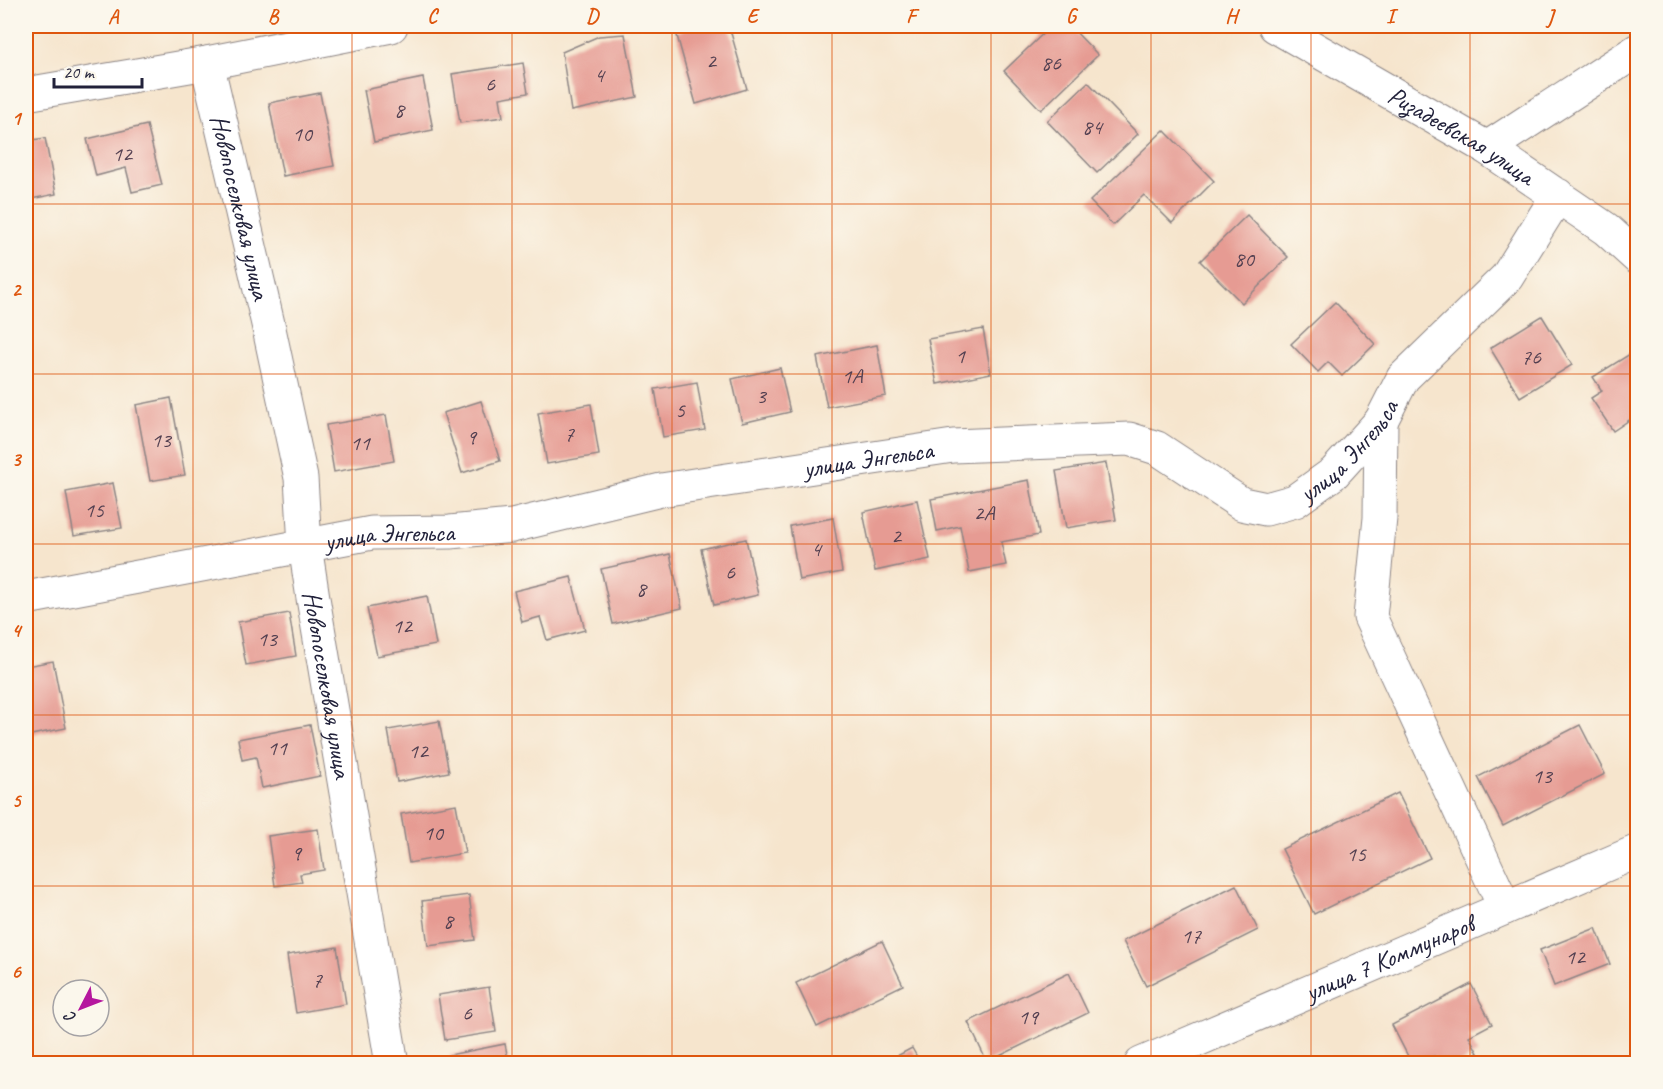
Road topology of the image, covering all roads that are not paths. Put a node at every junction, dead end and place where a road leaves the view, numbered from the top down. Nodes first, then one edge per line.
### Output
1 (391, 26) edge
2 (1275, 26) edge
3 (1638, 50) edge
4 (207, 63) junction
5 (26, 94) edge
6 (1487, 148) junction
7 (1558, 195) junction
8 (1638, 258) edge
9 (1381, 421) junction
10 (305, 546) junction
11 (26, 598) edge
12 (1638, 851) edge
13 (1505, 908) junction
14 (392, 1064) edge
15 (1141, 1064) edge

1 - 4 street
2 - 6 street, Ризадеевская улица
3 - 6 street
4 - 5 street
4 - 10 street, Новопоселковая улица
6 - 7 street, Ризадеевская улица
7 - 8 street, Ризадеевская улица
7 - 9 street, улица Энгельса
9 - 10 street, улица Энгельса
9 - 13 street
10 - 11 street, улица Энгельса
10 - 14 street, Новопоселковая улица
12 - 13 street, улица 7 Коммунаров
13 - 15 street, улица 7 Коммунаров

